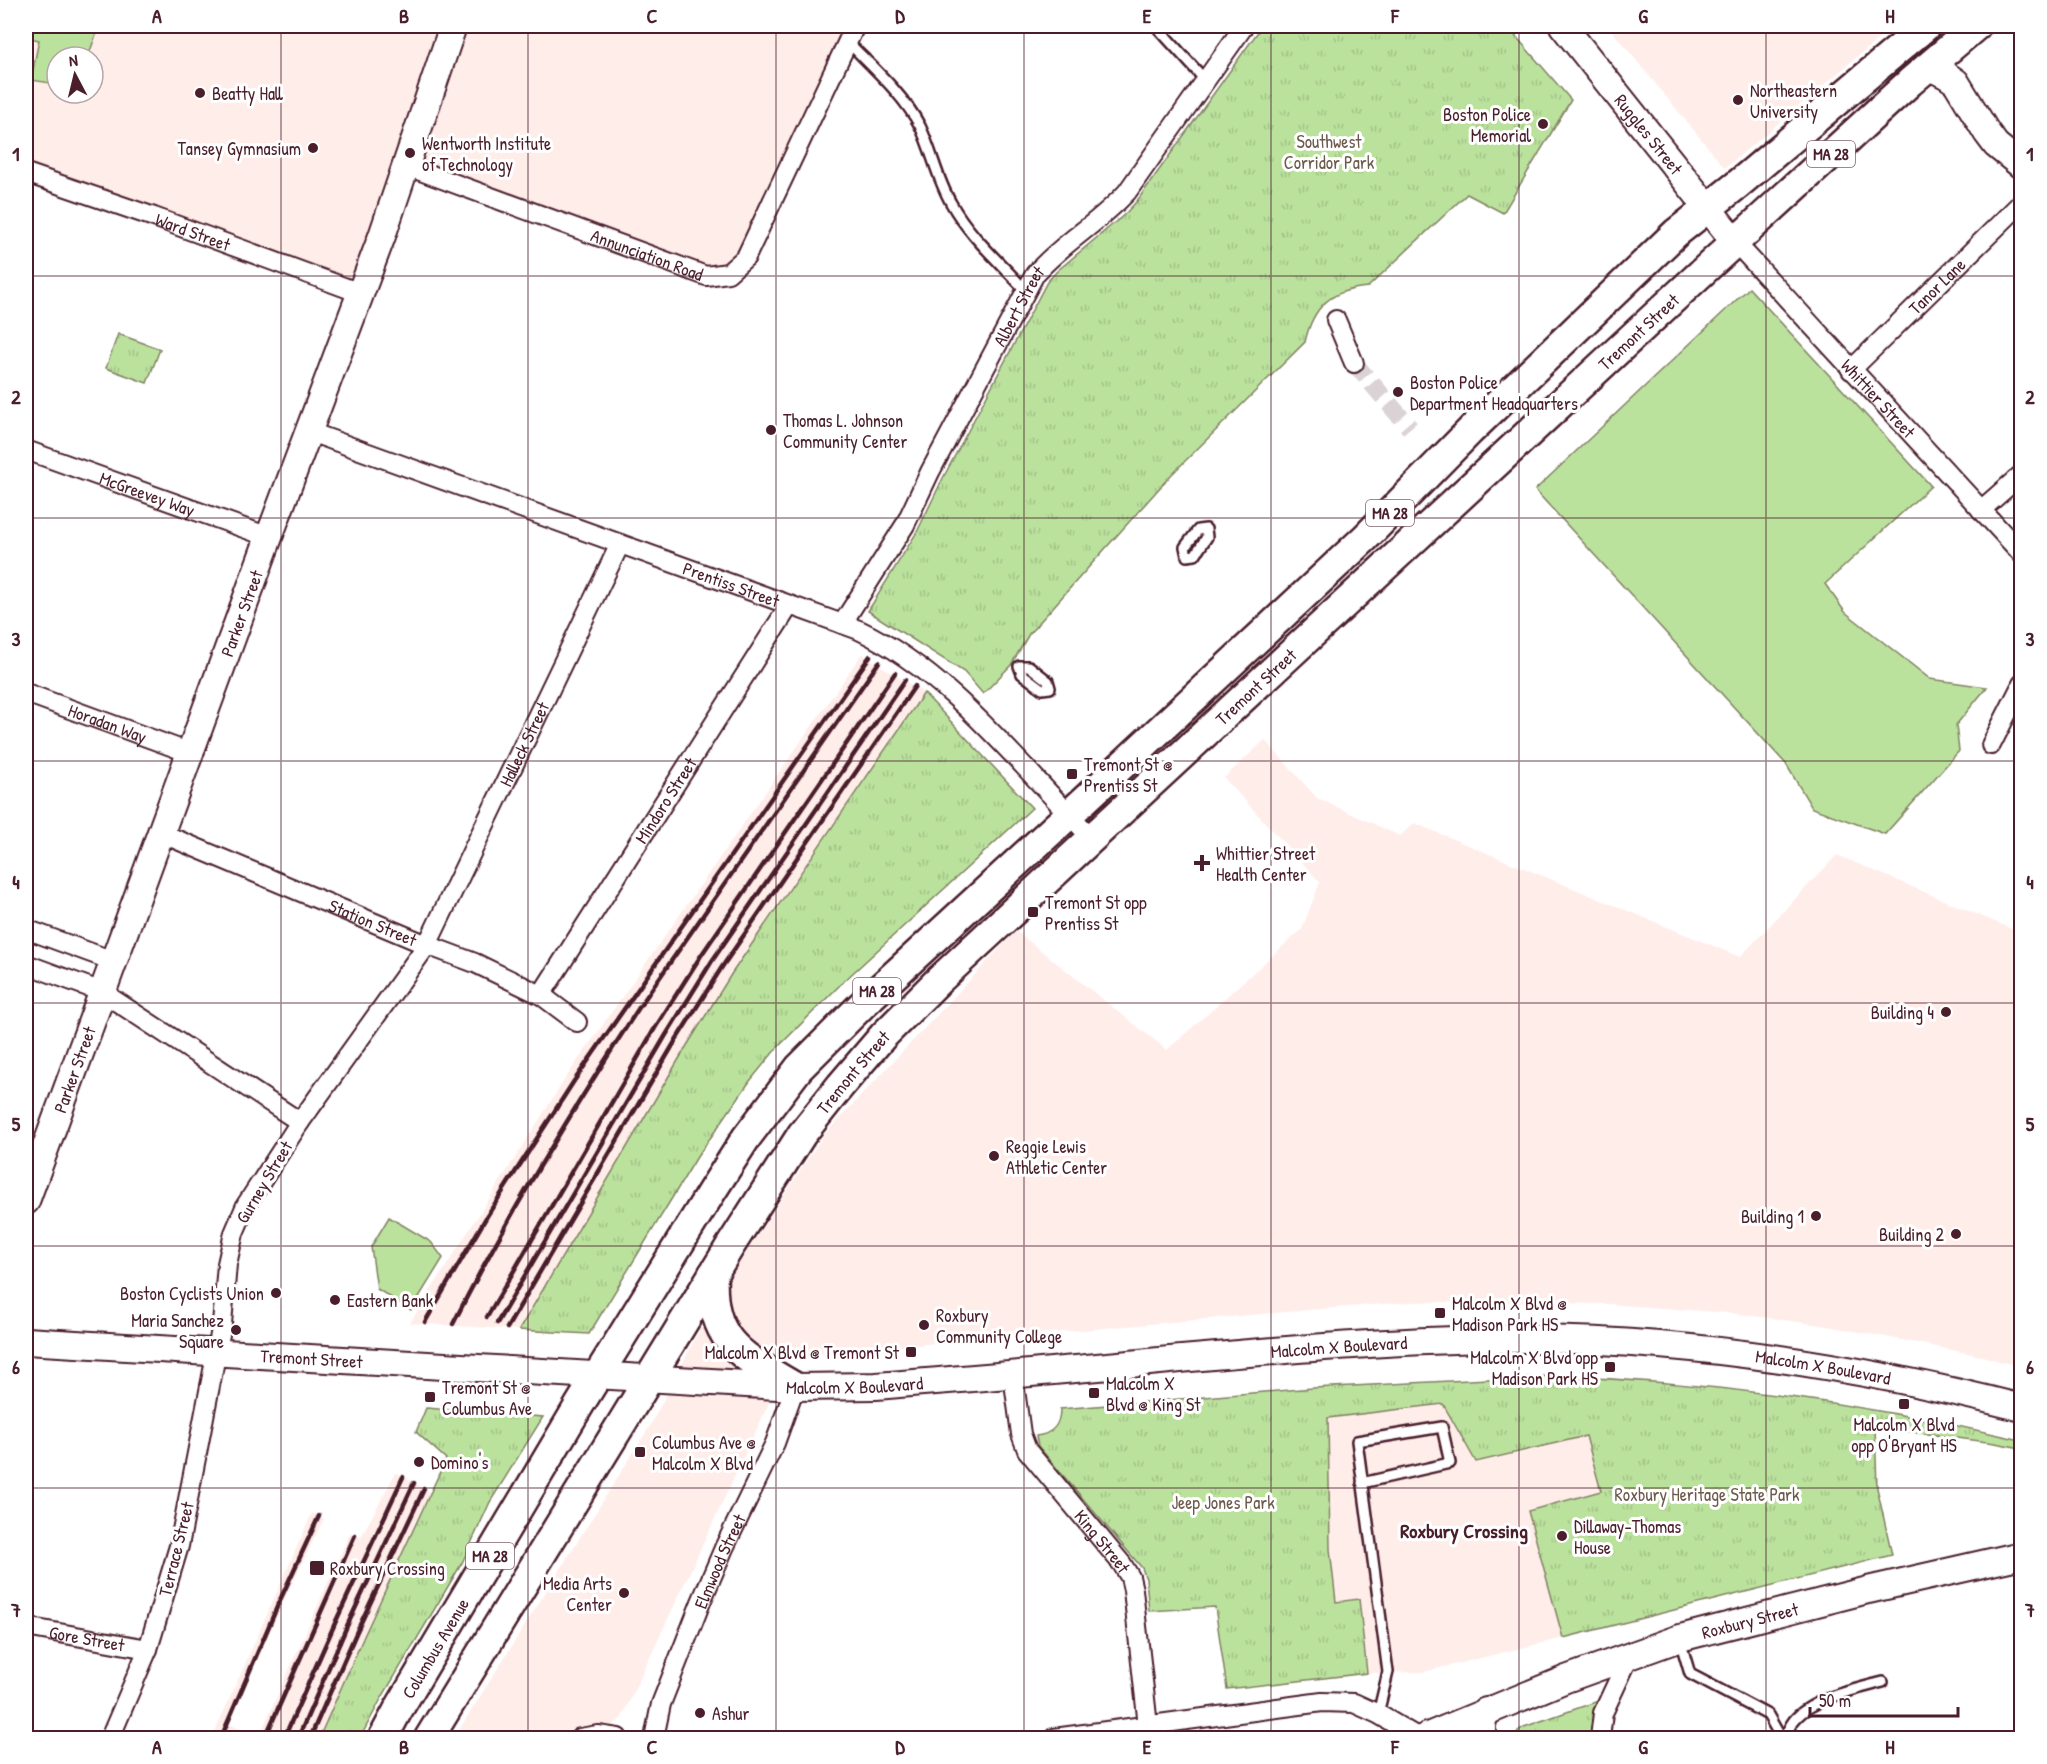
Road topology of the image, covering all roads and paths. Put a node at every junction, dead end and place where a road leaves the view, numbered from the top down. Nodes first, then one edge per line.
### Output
1 (453, 26) edge
2 (1156, 26) edge
3 (1244, 26) edge
4 (1563, 26) edge
5 (1976, 26) edge
6 (1920, 27) edge
7 (852, 34) edge
8 (1928, 66) junction
9 (1206, 81) junction
10 (407, 165) junction
11 (2022, 166) edge
12 (26, 173) edge
13 (2022, 202) edge
14 (1708, 208) junction
15 (1735, 242) junction
16 (1026, 291) junction
17 (360, 293) junction
18 (1336, 320) dead end
19 (1354, 363) tunnel mouth
20 (1851, 370) junction
21 (310, 432) junction
22 (26, 450) edge
23 (2022, 474) edge
24 (1981, 510) junction
25 (269, 537) junction
26 (620, 544) junction
27 (2022, 554) edge
28 (789, 606) junction
29 (842, 624) junction
30 (2022, 684) edge
31 (26, 693) edge
32 (1991, 744) dead end
33 (190, 753) junction
34 (1069, 815) junction
35 (161, 833) junction
36 (1092, 838) junction
37 (26, 929) edge
38 (427, 945) junction
39 (113, 962) junction
40 (26, 964) edge
41 (102, 992) junction
42 (541, 995) junction
43 (577, 1022) dead end
44 (300, 1122) junction
45 (26, 1201) edge
46 (713, 1274) junction
47 (26, 1341) edge
48 (216, 1351) junction
49 (600, 1375) junction
50 (1013, 1375) junction
51 (651, 1377) junction
52 (795, 1387) junction
53 (2022, 1408) edge
54 (1362, 1483) junction
55 (2022, 1556) edge
56 (26, 1627) edge
57 (1680, 1638) junction
58 (148, 1649) junction
59 (1629, 1657) junction
60 (1883, 1682) dead end
61 (1486, 1712) junction
62 (1378, 1714) junction
63 (1148, 1726) junction
64 (110, 1738) edge
65 (383, 1738) edge
66 (429, 1738) edge
67 (580, 1738) edge
68 (618, 1738) edge
69 (654, 1738) edge
70 (1054, 1738) edge
71 (1421, 1738) edge
72 (1482, 1738) edge
73 (1600, 1738) edge
74 (1782, 1738) edge

1 - 10 main road, Parker Street
2 - 9 lane
3 - 9 street, Albert Street
4 - 14 main road, Ruggles Street
5 - 8 main road, Tremont Street / MA 28
6 - 14 main road, Tremont Street / MA 28
7 - 10 street, Annunciation Road
7 - 16 lane
8 - 11 main road
8 - 15 main road, Tremont Street / MA 28
9 - 16 street, Albert Street
10 - 17 main road, Parker Street
12 - 17 street, Ward Street
13 - 20 street, Tanor Lane
14 - 15 main road, Ruggles Street
14 - 34 main road, Tremont Street / MA 28
15 - 20 street, Whittier Street
15 - 36 main road, Tremont Street / MA 28
16 - 29 street, Albert Street
17 - 21 main road, Parker Street
18 - 19 street
20 - 24 street, Whittier Street
21 - 25 main road, Parker Street
21 - 26 street, Prentiss Street
22 - 25 street, McGreevey Way
23 - 24 street
24 - 27 street, Whittier Street
25 - 33 main road, Parker Street
26 - 28 street, Prentiss Street
26 - 38 street, Halleck Street
28 - 29 street, Prentiss Street
28 - 42 street, Mindoro Street
29 - 34 street, Prentiss Street
30 - 32 street
31 - 33 street, Horadan Way
33 - 35 main road, Parker Street
34 - 36 street, Prentiss Street
34 - 49 main road, Tremont Street / MA 28
35 - 38 street, Station Street
35 - 39 main road, Parker Street
36 - 46 main road, Tremont Street / MA 28
37 - 39 street
38 - 42 street, Station Street
38 - 44 street, Gurney Street
39 - 41 main road, Parker Street
40 - 41 street, Gurney Street
41 - 44 street, Gurney Street
41 - 45 main road, Parker Street
42 - 43 street, Station Street
44 - 48 street, Gurney Street
46 - 51 main road, Tremont Street / MA 28
46 - 52 main road
47 - 48 main road, Tremont Street
48 - 49 main road, Tremont Street
48 - 58 street, Terrace Street
49 - 51 main road, Tremont Street
49 - 65 main road, Columbus Avenue / MA 28
50 - 52 main road, Malcolm X Boulevard
50 - 53 main road, Malcolm X Boulevard
50 - 63 street, King Street
51 - 52 main road, Malcolm X Boulevard
51 - 66 main road, MA 28
52 - 69 street, Elmwood Street
54 - 54 lane
54 - 62 lane
55 - 57 main road, Roxbury Street
56 - 58 street, Gore Street
57 - 59 main road, Roxbury Street
57 - 74 lane
58 - 64 street, Terrace Street
59 - 61 main road, Roxbury Street
59 - 73 street
60 - 74 lane
61 - 71 main road, Roxbury Street
61 - 72 main road
62 - 63 street, Roxbury Street
62 - 71 street, Roxbury Street
63 - 70 street, Roxbury Street
67 - 68 street

